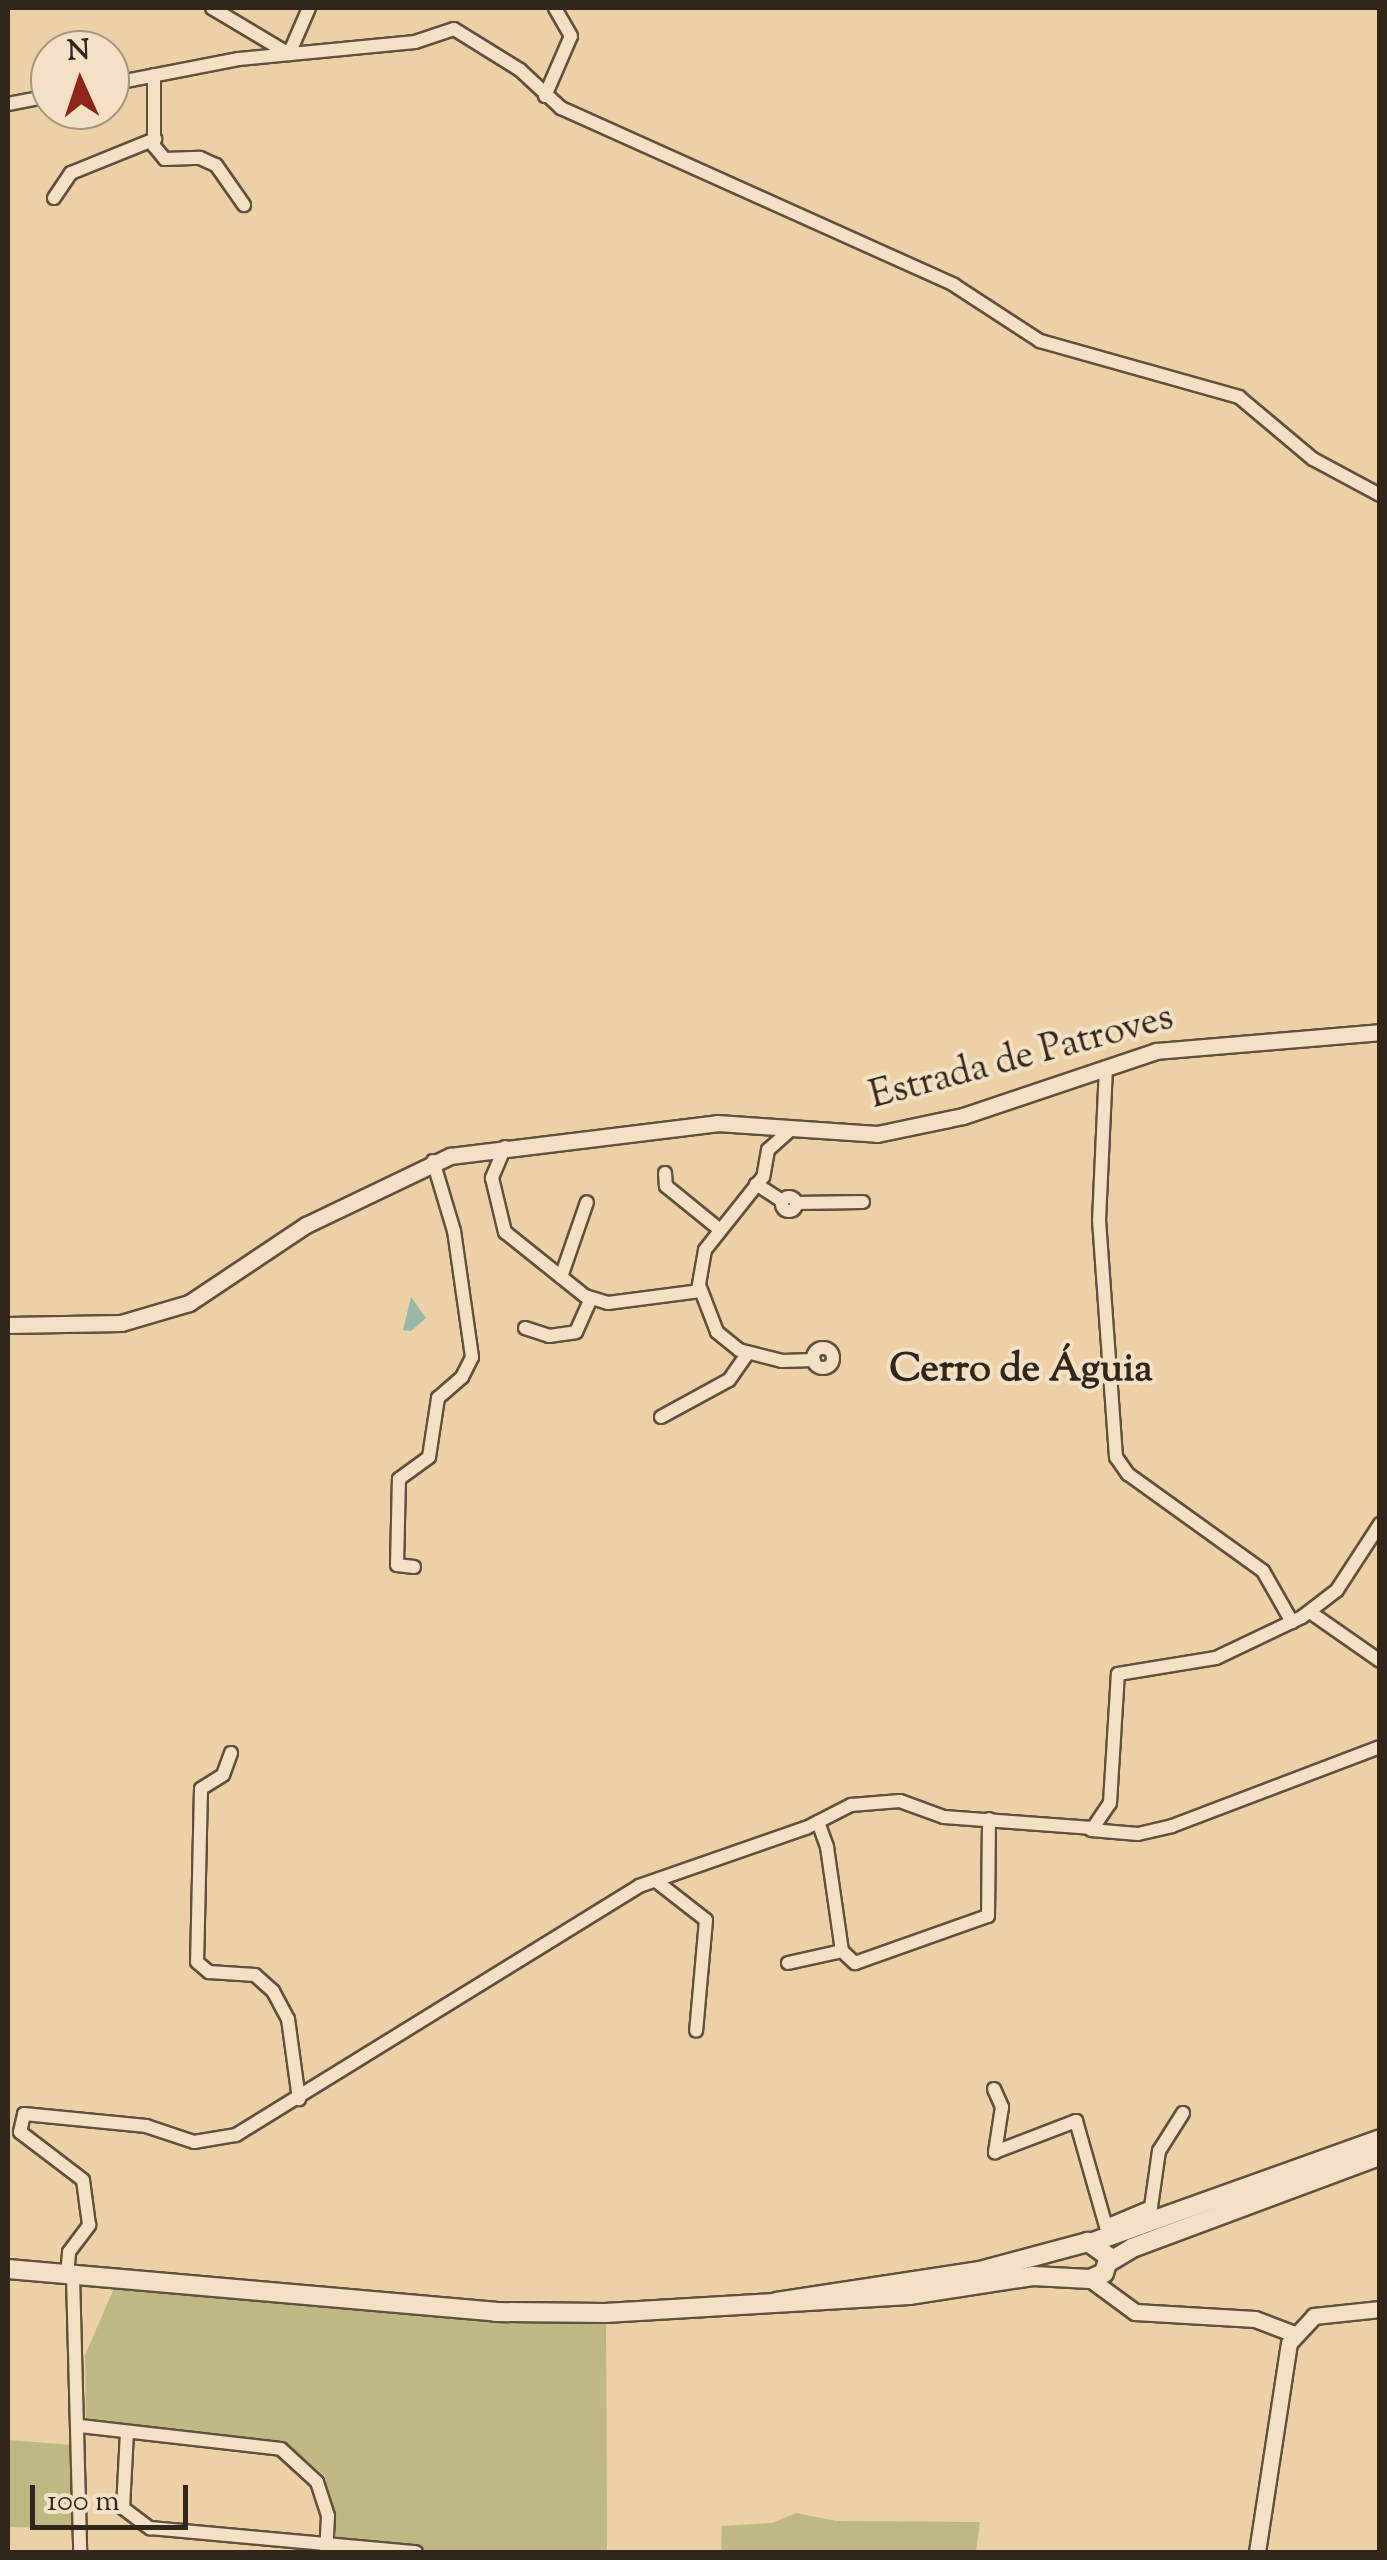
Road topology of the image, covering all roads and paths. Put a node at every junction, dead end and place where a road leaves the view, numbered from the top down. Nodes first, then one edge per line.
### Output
1 (212, 8) edge
2 (309, 8) edge
3 (555, 8) edge
4 (289, 54) junction
5 (154, 75) junction
6 (130, 80) edge
7 (545, 96) junction
8 (155, 139) junction
9 (54, 198) dead end
10 (244, 205) dead end
11 (1380, 496) edge
12 (1380, 1032) edge
13 (1106, 1068) junction
14 (754, 1127) junction
15 (788, 1132) junction
16 (505, 1148) junction
17 (768, 1150) junction
18 (470, 1153) junction
19 (433, 1161) junction
20 (492, 1178) junction
21 (756, 1184) junction
22 (651, 1190) dead end
23 (587, 1202) dead end
24 (863, 1202) dead end
25 (719, 1230) junction
26 (561, 1278) junction
27 (700, 1291) junction
28 (591, 1300) junction
29 (8, 1325) edge
30 (525, 1328) dead end
31 (747, 1354) junction
32 (814, 1360) dead end
33 (661, 1417) dead end
34 (1380, 1524) edge
35 (414, 1567) dead end
36 (1310, 1612) junction
37 (1292, 1622) junction
38 (1380, 1661) edge
39 (1380, 1747) edge
40 (232, 1753) dead end
41 (1110, 1804) junction
42 (989, 1820) junction
43 (818, 1822) junction
44 (1084, 1828) junction
45 (1109, 1833) junction
46 (656, 1882) junction
47 (842, 1952) junction
48 (788, 1963) dead end
49 (696, 2031) dead end
50 (994, 2089) dead end
51 (299, 2099) junction
52 (1183, 2113) dead end
53 (1380, 2139) edge
54 (1380, 2156) edge
55 (1097, 2238) junction
56 (1109, 2262) junction
57 (8, 2269) edge
58 (70, 2276) junction
59 (1084, 2277) junction
60 (776, 2302) junction
61 (1380, 2310) edge
62 (1294, 2334) junction
63 (80, 2426) junction
64 (127, 2432) junction
65 (326, 2549) edge
66 (80, 2552) edge
67 (416, 2552) edge
68 (1257, 2552) edge

1 - 4 street
2 - 4 street
3 - 7 street
4 - 5 street
4 - 7 street
5 - 6 street
5 - 8 street
7 - 11 street
8 - 9 street
8 - 10 street
12 - 13 street, Estrada de Patroves
13 - 15 street, Estrada de Patroves
13 - 37 street
14 - 15 street, Estrada de Patroves
14 - 16 street, Estrada de Patroves
14 - 17 street
15 - 17 street
16 - 18 street, Estrada de Patroves
16 - 20 street
17 - 21 street
18 - 19 street, Estrada de Patroves
18 - 20 street
19 - 29 street, Estrada de Patroves
19 - 35 street
20 - 26 street
21 - 24 street
21 - 25 street
22 - 25 street
23 - 26 street
25 - 27 street
26 - 28 street
27 - 28 street
27 - 31 street
28 - 30 street
31 - 32 street
31 - 33 street
34 - 36 street
36 - 37 street
36 - 38 street
37 - 41 street
39 - 45 street
40 - 51 street
41 - 44 street
41 - 45 street
42 - 43 street
42 - 44 street
42 - 47 street
43 - 46 street
43 - 47 street
44 - 45 street
46 - 49 street
46 - 51 street
47 - 48 street
50 - 55 street
51 - 58 street
52 - 55 street
53 - 55 main road
54 - 56 main road
55 - 56 main road
55 - 59 main road
55 - 60 main road
56 - 59 main road
57 - 58 main road
58 - 60 main road
58 - 63 street
59 - 60 main road
59 - 62 street
61 - 62 street
62 - 68 street
63 - 64 street
63 - 66 street
64 - 65 street
64 - 65 street
65 - 67 street

